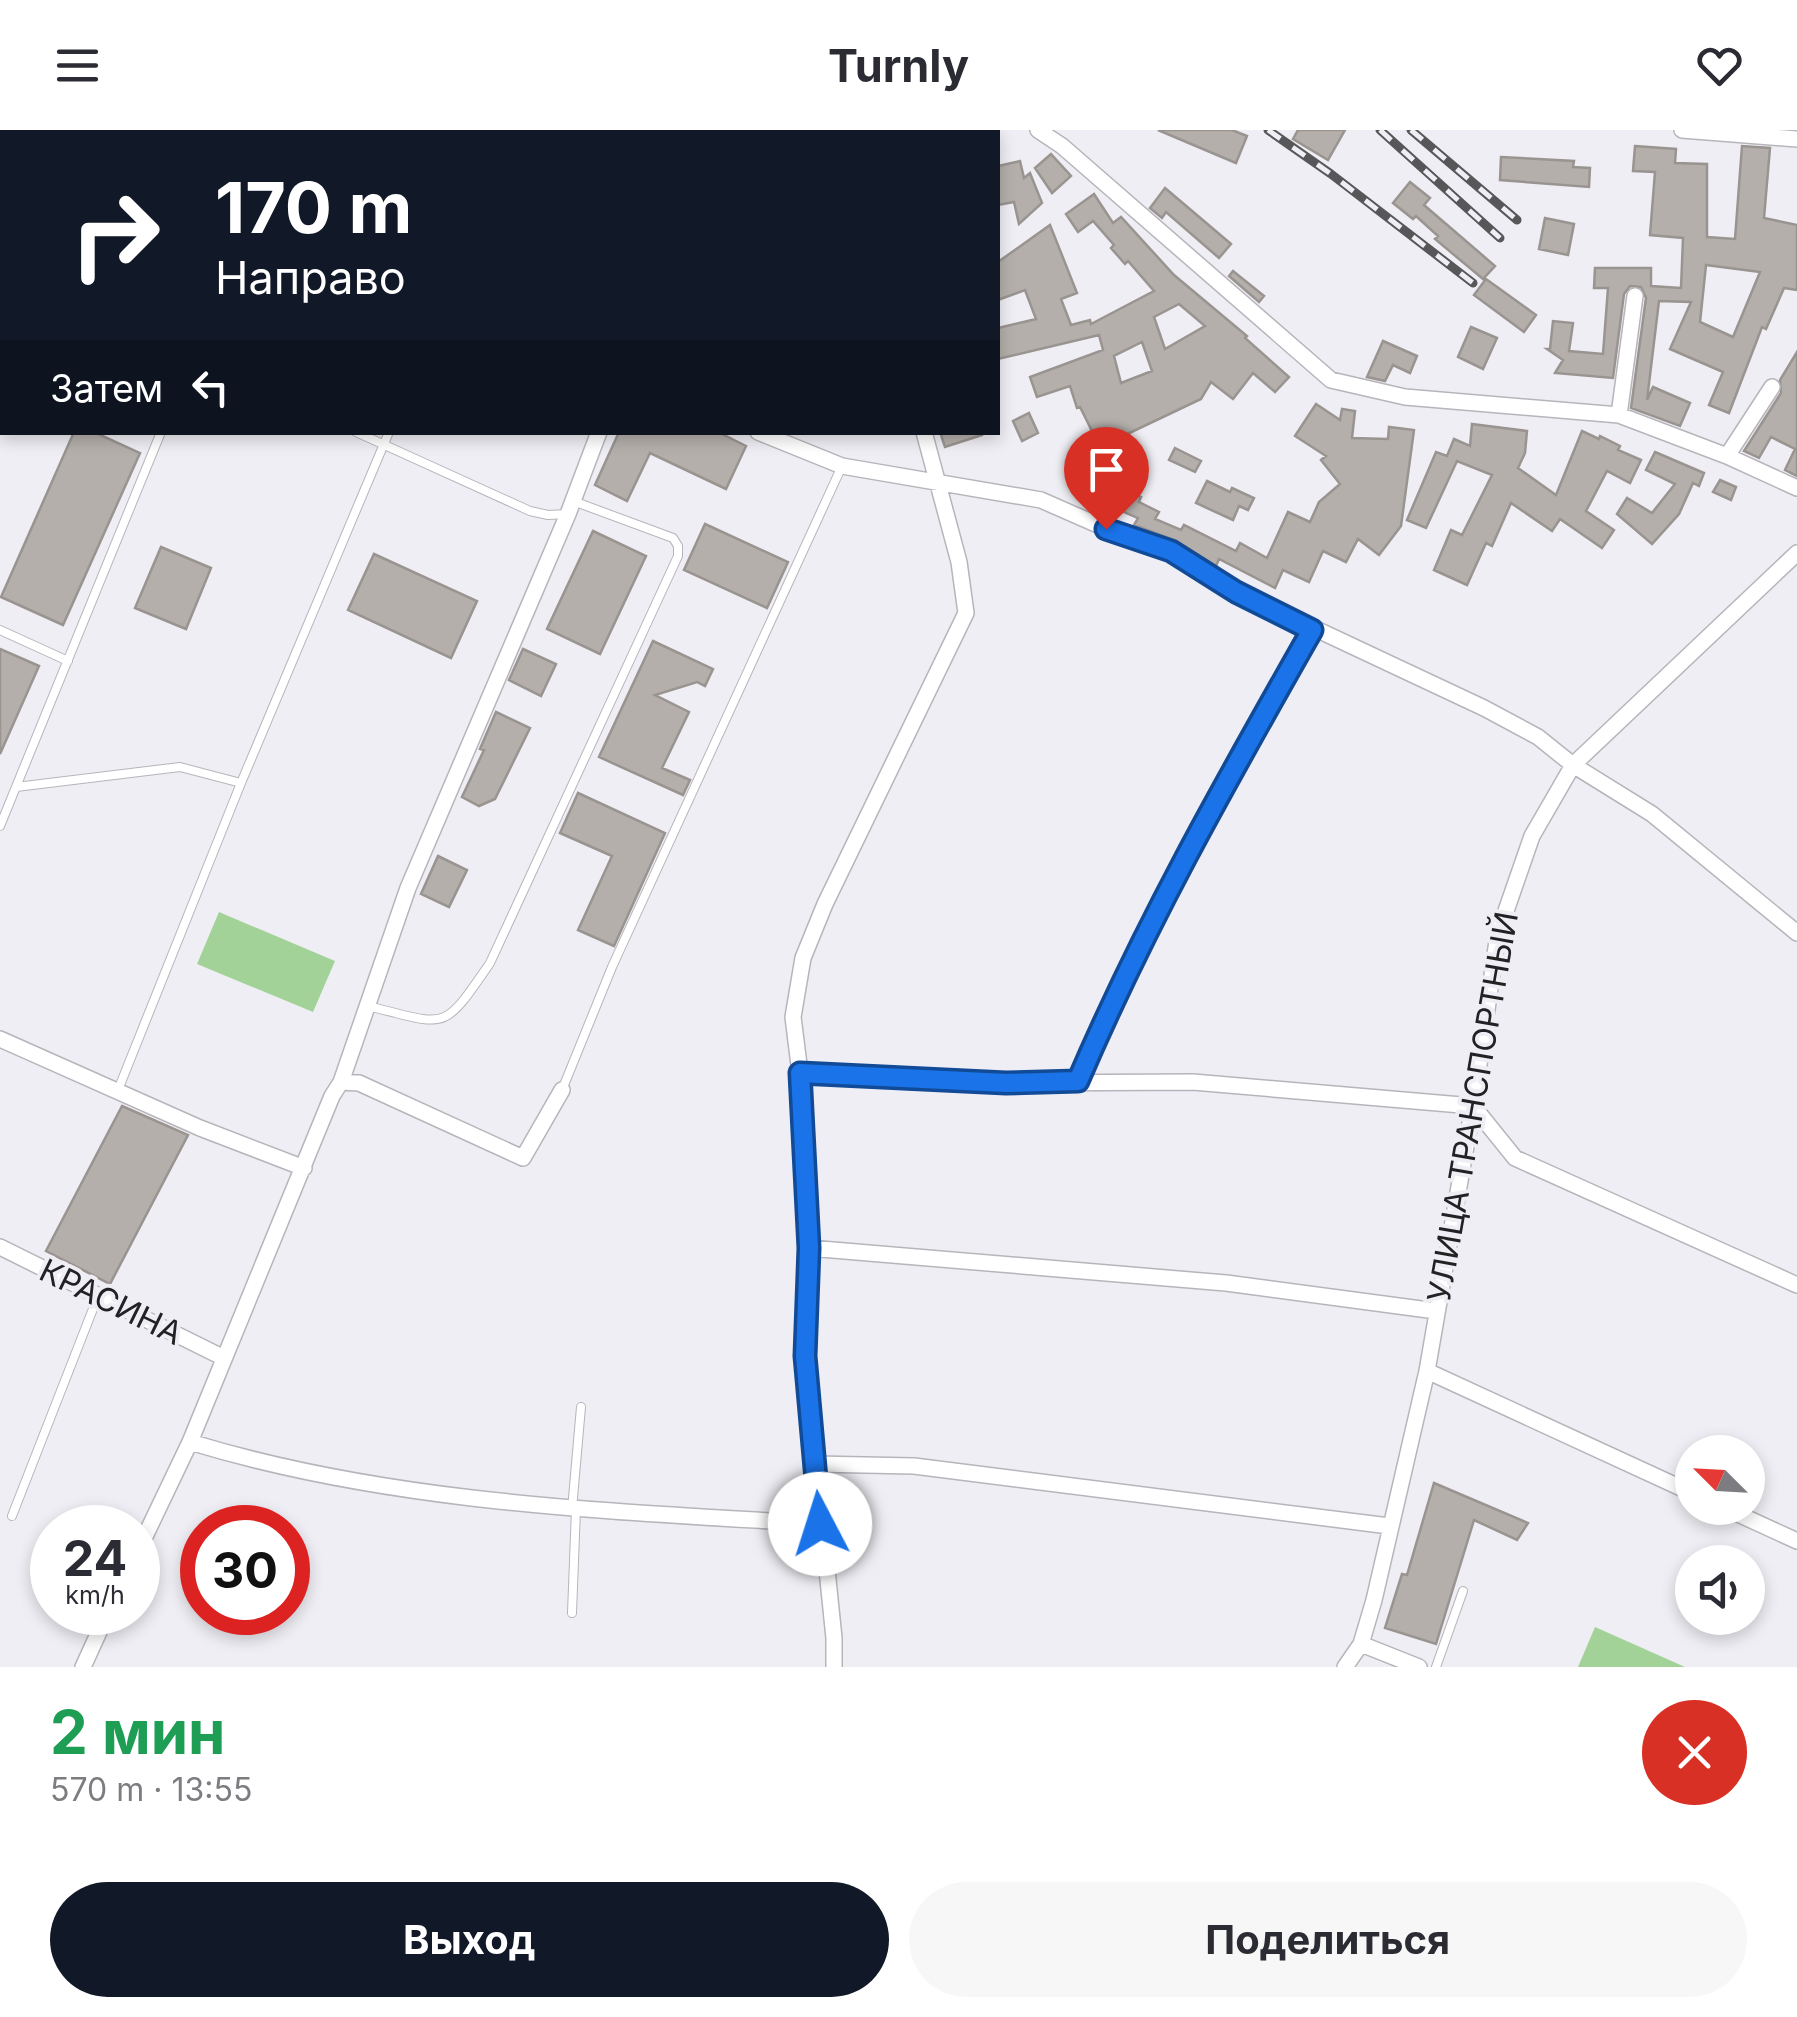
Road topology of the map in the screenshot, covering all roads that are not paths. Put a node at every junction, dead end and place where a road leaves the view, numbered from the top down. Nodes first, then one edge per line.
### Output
1 (1038, 130) edge
2 (1682, 130) edge
3 (1797, 138) edge
4 (1635, 296) dead end
5 (1772, 386) dead end
6 (1619, 415) junction
7 (160, 435) edge
8 (362, 435) edge
9 (387, 435) edge
10 (597, 435) edge
11 (765, 435) edge
12 (925, 435) edge
13 (382, 444) junction
14 (1727, 456) junction
15 (842, 466) junction
16 (936, 484) junction
17 (1797, 488) edge
18 (571, 508) junction
19 (1797, 553) edge
20 (0, 630) edge
21 (1312, 630) junction
22 (68, 661) junction
23 (1574, 764) junction
24 (241, 783) junction
25 (16, 787) junction
26 (0, 826) edge
27 (1797, 933) edge
28 (366, 1005) junction
29 (0, 1040) edge
30 (800, 1073) junction
31 (1078, 1081) junction
32 (341, 1082) junction
33 (118, 1090) junction
34 (562, 1090) joint
35 (1472, 1106) junction
36 (304, 1168) junction
37 (0, 1247) edge
38 (809, 1248) junction
39 (1797, 1286) edge
40 (98, 1296) junction
41 (1436, 1311) junction
42 (222, 1356) junction
43 (1426, 1371) junction
44 (581, 1407) dead end
45 (190, 1442) junction
46 (815, 1464) junction
47 (1675, 1485) edge
48 (160, 1505) edge
49 (574, 1509) junction
50 (12, 1516) dead end
51 (820, 1524) junction
52 (1762, 1525) edge
53 (1389, 1526) junction
54 (1797, 1541) edge
55 (1462, 1592) dead end
56 (572, 1613) dead end
57 (98, 1635) edge
58 (1360, 1644) junction
59 (83, 1667) edge
60 (834, 1667) edge
61 (1344, 1667) edge
62 (1418, 1667) edge
63 (1436, 1667) edge

1 - 6 street
2 - 3 street
4 - 6 street
5 - 14 street
6 - 14 street
7 - 22 lane
8 - 13 lane
9 - 13 lane
10 - 18 street
11 - 15 street
12 - 16 street
13 - 18 lane
13 - 24 lane
14 - 17 street
15 - 16 street
15 - 34 lane
16 - 21 street
16 - 30 street
18 - 28 street
18 - 28 lane
19 - 23 street, УЛИЦА ТРАНСПОРТНЫЙ
20 - 22 lane
21 - 23 street
21 - 31 street
22 - 25 lane
23 - 27 street
23 - 35 street, УЛИЦА ТРАНСПОРТНЫЙ
24 - 25 lane
24 - 33 lane
25 - 26 lane
28 - 32 street
29 - 33 street
30 - 31 street
30 - 38 street
31 - 35 street
32 - 34 street
32 - 36 street
33 - 36 street
35 - 39 street
35 - 41 street, УЛИЦА ТРАНСПОРТНЫЙ
36 - 42 street
37 - 40 street, КРАСИНА
38 - 41 street
38 - 46 street
40 - 42 street, КРАСИНА
40 - 50 lane
41 - 43 street, УЛИЦА ТРАНСПОРТНЫЙ
42 - 45 street
43 - 47 street
43 - 53 street, УЛИЦА ТРАНСПОРТНЫЙ
44 - 49 lane
45 - 48 street
45 - 49 street
46 - 51 street
46 - 53 street
49 - 51 street
49 - 56 lane
51 - 60 street
52 - 54 street
53 - 58 street, УЛИЦА ТРАНСПОРТНЫЙ
55 - 63 lane
57 - 59 street
58 - 61 street, УЛИЦА ТРАНСПОРТНЫЙ
58 - 62 street

